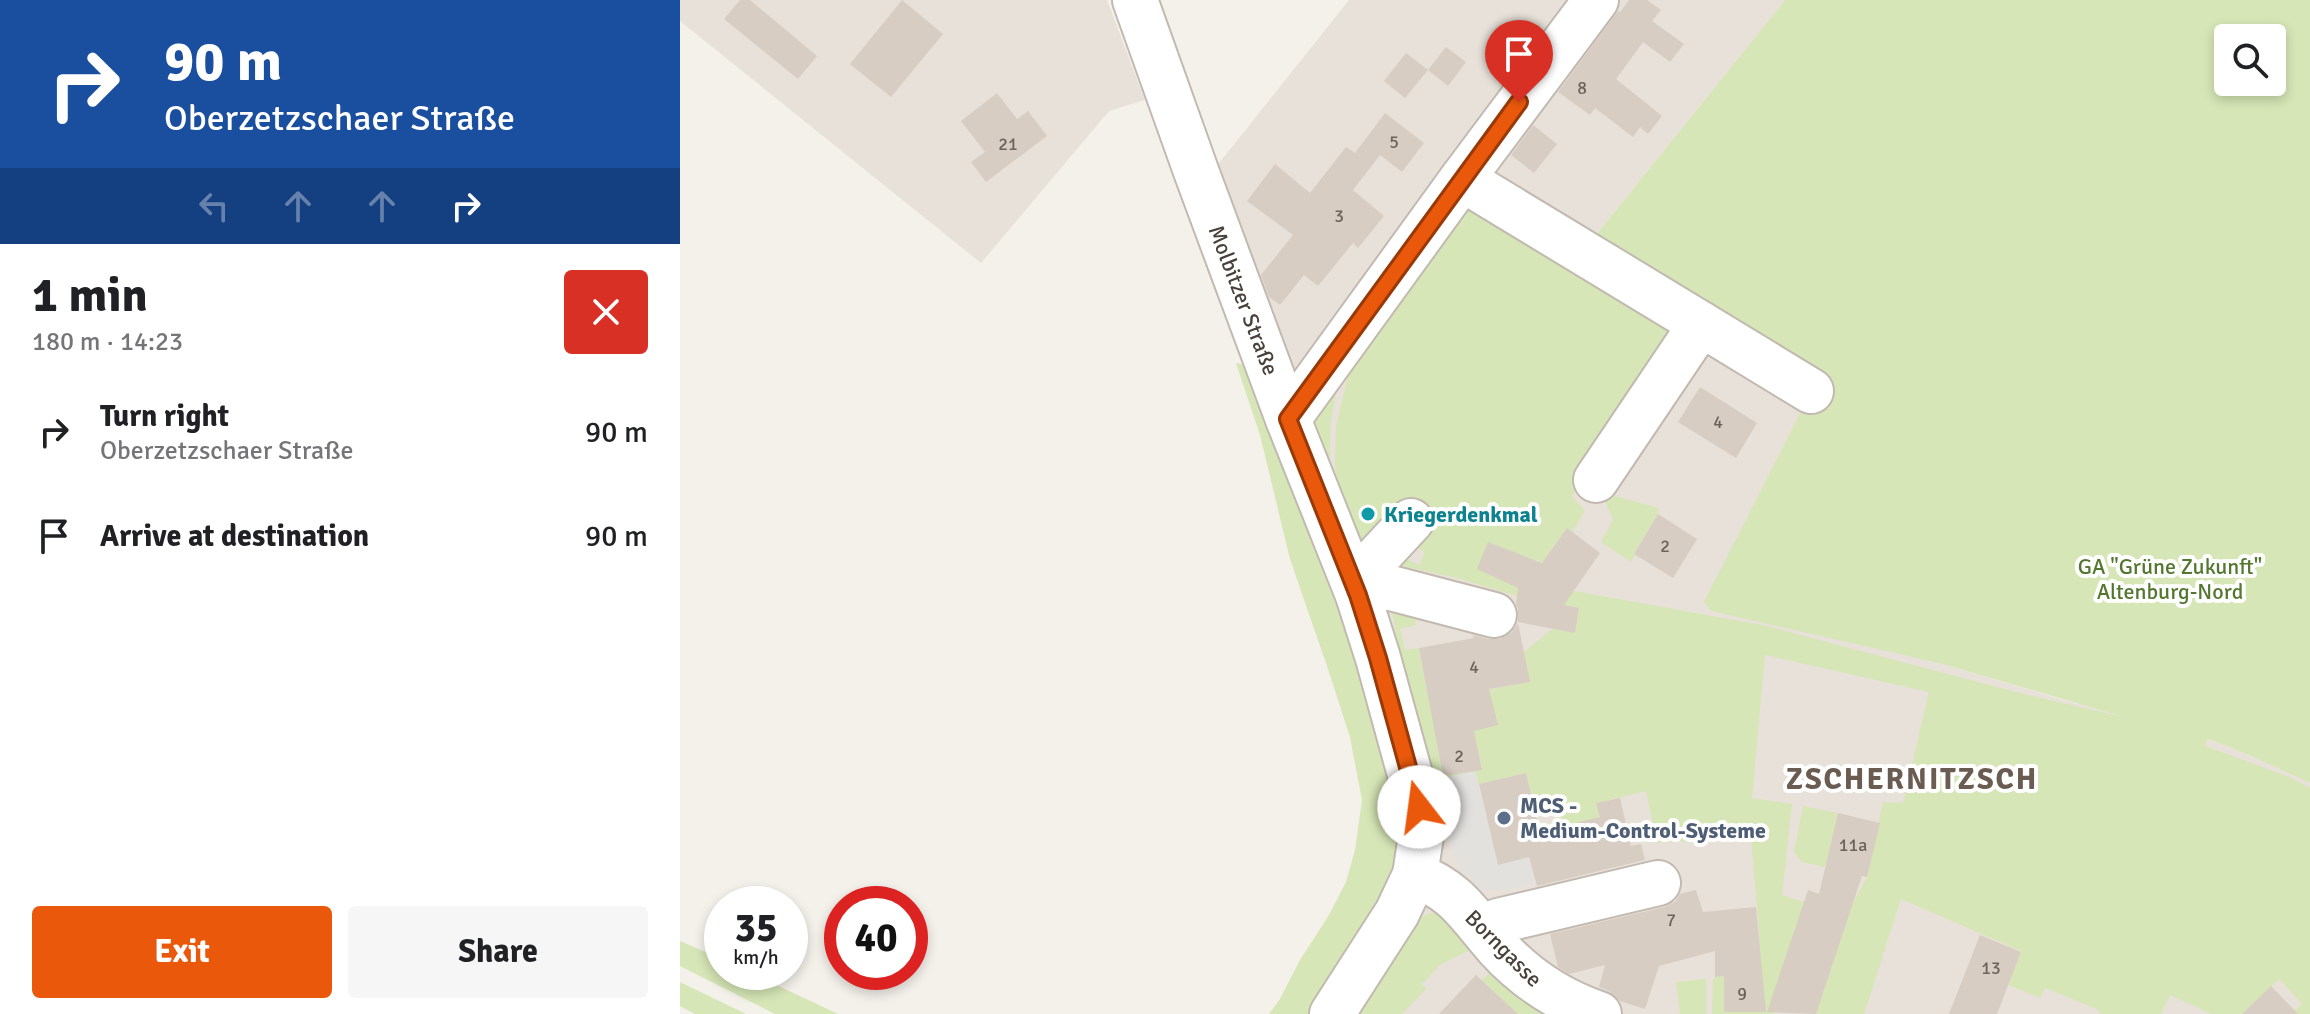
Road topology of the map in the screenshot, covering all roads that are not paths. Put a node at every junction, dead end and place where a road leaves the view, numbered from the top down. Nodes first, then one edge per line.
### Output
1 (1135, 0) edge
2 (1596, 0) edge
3 (1462, 179) junction
4 (1701, 324) junction
5 (1811, 391) dead end
6 (1288, 419) junction
7 (1596, 480) dead end
8 (1411, 521) dead end
9 (1354, 585) junction
10 (1494, 615) dead end
11 (1415, 875) junction
12 (1658, 883) dead end
13 (1483, 929) junction
14 (1332, 1014) edge
15 (1599, 1014) edge

1 - 6 street, Molbitzer Straße
2 - 3 street
3 - 4 street
3 - 6 street
4 - 5 street
4 - 7 street
6 - 9 street, Molbitzer Straße
8 - 9 street
9 - 10 street
9 - 11 street, Molbitzer Straße
11 - 13 street, Borngasse
11 - 14 street, Molbitzer Straße
12 - 13 street
13 - 15 street, Borngasse

